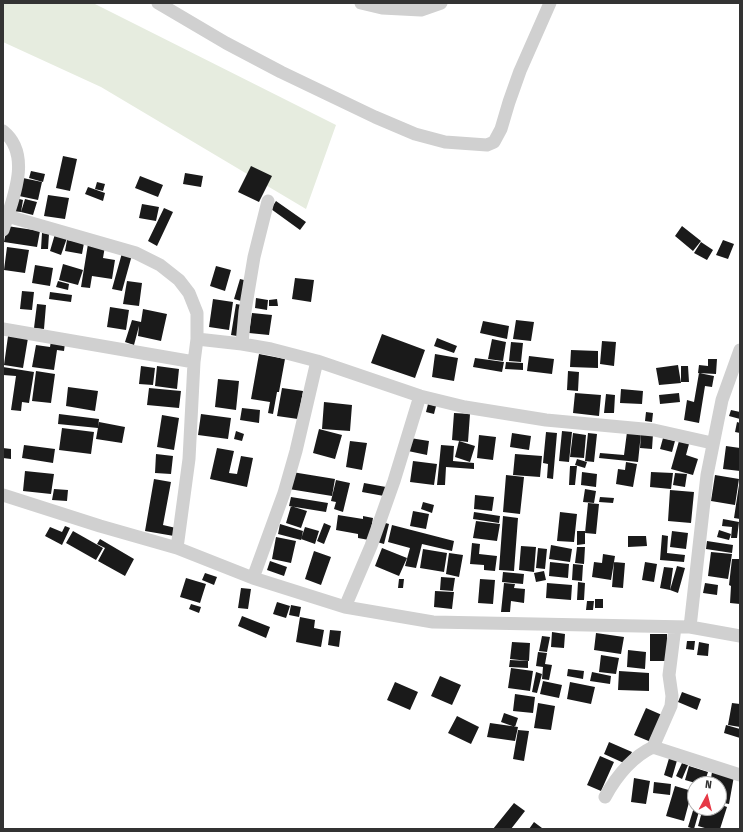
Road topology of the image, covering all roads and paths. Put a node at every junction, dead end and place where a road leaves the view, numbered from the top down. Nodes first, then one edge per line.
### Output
1 (158, 3) edge
2 (360, 3) edge
3 (441, 3) edge
4 (550, 3) edge
5 (3, 131) edge
6 (268, 201) dead end
7 (7, 216) junction
8 (3, 230) edge
9 (3, 329) edge
10 (197, 339) junction
11 (242, 344) junction
12 (740, 350) edge
13 (317, 361) junction
14 (194, 362) junction
15 (420, 396) junction
16 (712, 443) junction
17 (4, 496) edge
18 (177, 548) junction
19 (253, 578) junction
20 (345, 607) junction
21 (675, 627) junction
22 (690, 627) junction
23 (740, 636) edge
24 (653, 747) junction
25 (740, 775) edge
26 (605, 797) dead end

1 - 4 street
2 - 3 street
5 - 7 street
6 - 11 street
7 - 8 street
7 - 10 street
9 - 14 street
10 - 11 street
10 - 14 street
11 - 13 street
12 - 16 street
13 - 15 street
13 - 19 street
14 - 18 street
15 - 16 street
15 - 20 street
16 - 22 street
17 - 18 street
18 - 19 street
19 - 20 street
20 - 21 street
21 - 22 street
21 - 24 street
22 - 23 street
24 - 25 street
24 - 26 street

